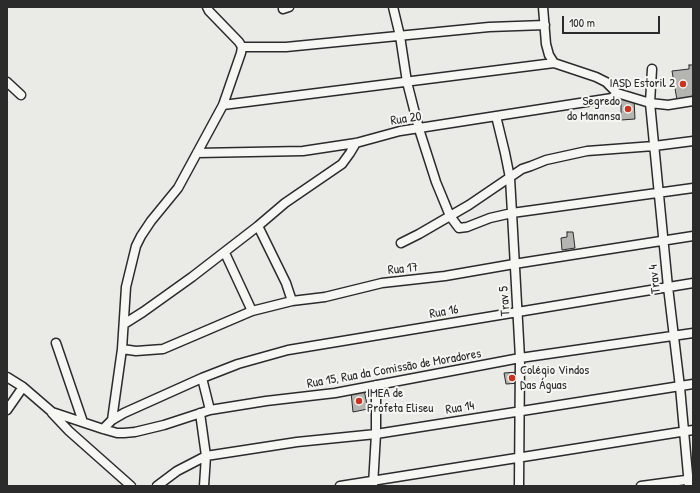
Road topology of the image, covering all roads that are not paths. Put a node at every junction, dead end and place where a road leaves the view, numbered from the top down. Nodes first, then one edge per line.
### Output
1 (207, 7) edge
2 (393, 7) edge
3 (543, 7) edge
4 (545, 25) junction
5 (400, 36) junction
6 (242, 47) junction
7 (554, 63) junction
8 (652, 69) dead end
9 (7, 82) edge
10 (407, 82) junction
11 (617, 93) junction
12 (20, 95) dead end
13 (693, 102) edge
14 (650, 104) junction
15 (223, 105) junction
16 (496, 116) junction
17 (419, 129) junction
18 (693, 141) edge
19 (356, 143) junction
20 (654, 146) junction
21 (197, 153) junction
22 (510, 178) junction
23 (693, 188) edge
24 (659, 193) junction
25 (512, 213) junction
26 (450, 216) junction
27 (258, 226) junction
28 (693, 236) edge
29 (664, 240) junction
30 (401, 243) dead end
31 (225, 253) junction
32 (514, 264) junction
33 (693, 283) edge
34 (668, 287) junction
35 (292, 301) junction
36 (252, 311) junction
37 (518, 312) junction
38 (124, 324) junction
39 (693, 333) edge
40 (674, 337) junction
41 (56, 343) dead end
42 (122, 349) junction
43 (520, 358) junction
44 (7, 378) edge
45 (202, 378) junction
46 (693, 384) edge
47 (376, 385) junction
48 (23, 387) junction
49 (680, 387) junction
50 (7, 410) edge
51 (210, 410) junction
52 (520, 411) junction
53 (52, 412) junction
54 (200, 412) junction
55 (112, 420) junction
56 (83, 422) junction
57 (102, 429) junction
58 (693, 430) edge
59 (684, 432) junction
60 (376, 434) junction
61 (206, 456) junction
62 (520, 458) junction
63 (690, 482) edge
64 (373, 483) edge
65 (131, 486) edge
66 (157, 486) edge
67 (204, 486) edge
68 (340, 486) edge
69 (519, 486) edge
70 (641, 486) edge

1 - 6 street
2 - 5 street
3 - 4 street
4 - 5 street
4 - 7 street
5 - 6 street
5 - 10 street
6 - 15 street
7 - 10 street
7 - 11 street
8 - 14 street, Trav 4
9 - 12 street
10 - 15 street
10 - 17 street
11 - 14 street
11 - 16 street, Rua 20
13 - 14 street
14 - 20 street, Trav 4
15 - 21 street
16 - 17 street, Rua 20
16 - 22 street, Trav 5
17 - 19 street, Rua 20
17 - 26 street
18 - 20 street
19 - 21 street, Rua 20
19 - 27 street
20 - 22 street
20 - 24 street, Trav 4
21 - 38 street
22 - 25 street, Trav 5
22 - 26 street
23 - 24 street
24 - 25 street
24 - 29 street, Trav 4
25 - 26 street
25 - 32 street, Trav 5
26 - 30 street
27 - 31 street
27 - 35 street
28 - 29 street, Rua 17
29 - 32 street, Rua 17
29 - 34 street, Trav 4
31 - 36 street
31 - 38 street
32 - 35 street, Rua 17
32 - 37 street, Trav 5
33 - 34 street, Rua 16
34 - 37 street, Rua 16
34 - 40 street, Trav 4
35 - 36 street, Rua 17
36 - 42 street, Rua 17
37 - 43 street, Trav 5
37 - 45 street, Rua 16
38 - 42 street
39 - 40 street, Rua 15, Rua da Comissão de Moradores
40 - 43 street, Rua 15, Rua da Comissão de Moradores
40 - 49 street, Trav 4
41 - 56 street
42 - 55 street
43 - 47 street, Rua 15, Rua da Comissão de Moradores
43 - 52 street, Trav 5
44 - 48 street
45 - 51 street
45 - 55 street, Rua 16
46 - 49 street, Rua 14
47 - 51 street, Rua 15, Rua da Comissão de Moradores
47 - 60 street
48 - 50 street
48 - 53 street
49 - 52 street, Rua 14
49 - 59 street, Trav 4
51 - 54 street, Rua 15, Rua da Comissão de Moradores
52 - 60 street, Rua 14
52 - 62 street, Trav 5
53 - 56 street, Rua 15, Rua da Comissão de Moradores
53 - 65 street
54 - 57 street, Rua 15, Rua da Comissão de Moradores
54 - 61 street
55 - 57 street, Rua 16
56 - 57 street, Rua 15, Rua da Comissão de Moradores
58 - 59 street
59 - 62 street
59 - 63 street, Trav 4
60 - 61 street, Rua 14
60 - 64 street
61 - 66 street, Rua 14
61 - 67 street
62 - 64 street
62 - 69 street, Trav 5
63 - 70 street
64 - 68 street

